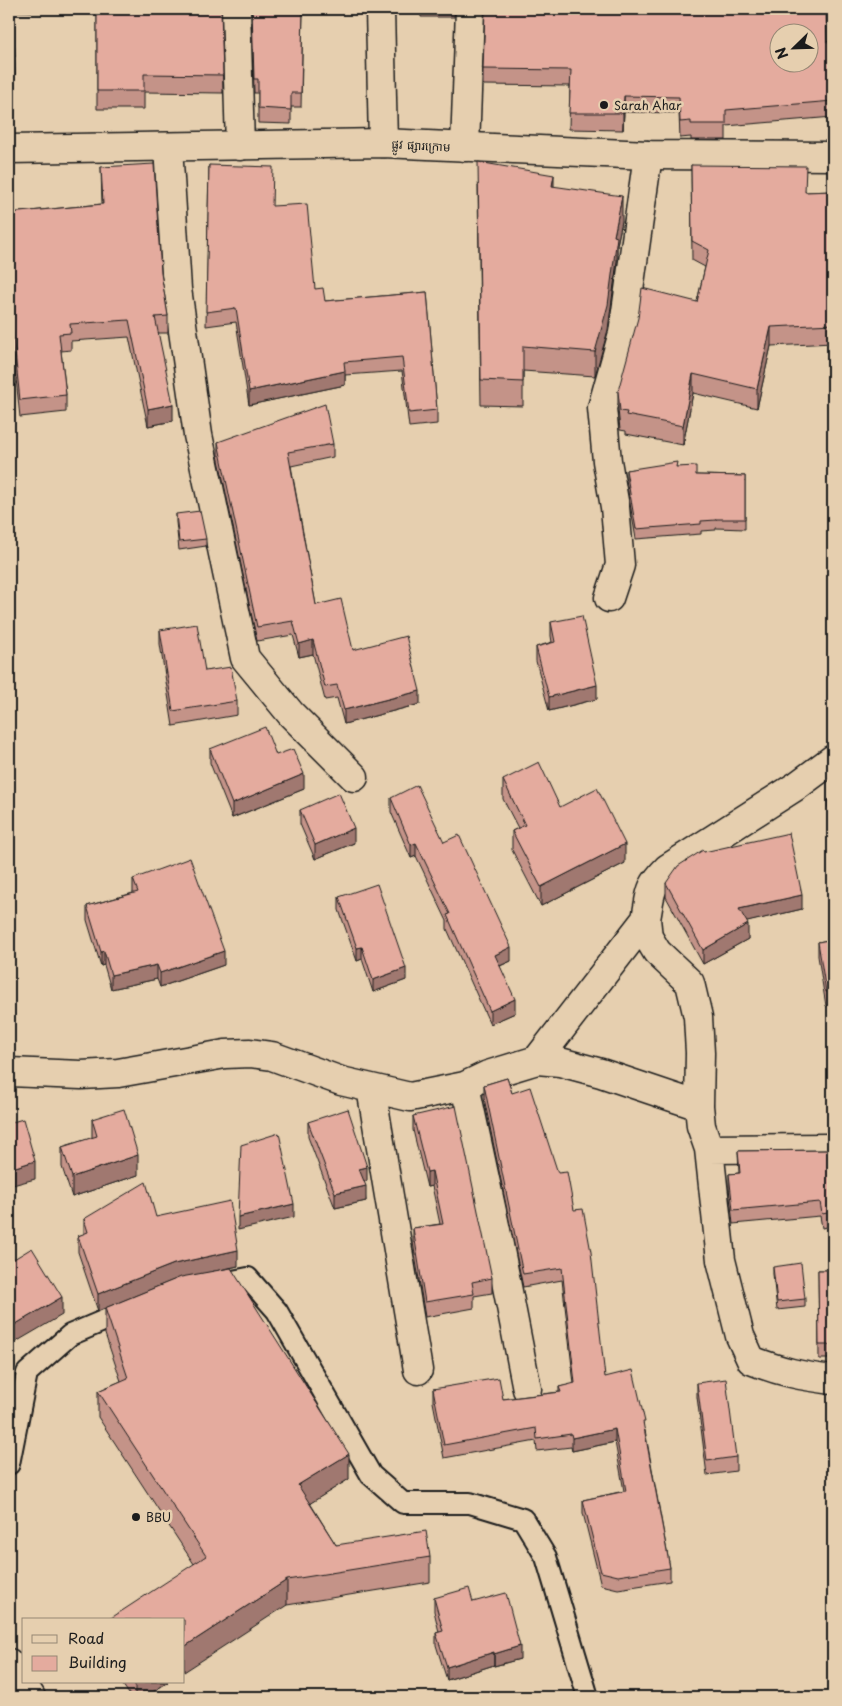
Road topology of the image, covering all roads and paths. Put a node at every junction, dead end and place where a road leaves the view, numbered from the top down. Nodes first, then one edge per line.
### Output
1 (236, 9) edge
2 (380, 9) edge
3 (470, 9) edge
4 (383, 143) junction
5 (240, 146) junction
6 (168, 147) junction
7 (465, 147) junction
8 (9, 149) edge
9 (648, 155) junction
10 (833, 156) edge
11 (609, 598) dead end
12 (833, 759) edge
13 (354, 777) dead end
14 (646, 919) junction
15 (537, 1060) junction
16 (9, 1072) edge
17 (465, 1086) junction
18 (371, 1088) junction
19 (699, 1106) junction
20 (833, 1148) edge
21 (709, 1149) junction
22 (195, 1288) edge
23 (142, 1305) edge
24 (418, 1370) dead end
25 (833, 1380) edge
26 (527, 1389) dead end
27 (9, 1464) edge
28 (9, 1663) edge
29 (22, 1683) edge
30 (23, 1684) edge
31 (31, 1697) edge
32 (588, 1697) edge

1 - 5 street
2 - 4 street
3 - 7 street
4 - 5 street, ផ្លូវ ផ្សារក្រោម
4 - 7 street, ផ្លូវ ផ្សារក្រោម
5 - 6 street, ផ្លូវ ផ្សារក្រោម
6 - 8 street, ផ្លូវ ផ្សារក្រោម
6 - 13 street
7 - 9 street, ផ្លូវ ផ្សារក្រោម
9 - 10 street, ផ្លូវ ផ្សារក្រោម
9 - 11 street
12 - 14 street
14 - 15 street
14 - 19 street
15 - 17 street
15 - 19 street
16 - 18 street
17 - 18 street
17 - 26 street
18 - 24 street
19 - 21 street
20 - 21 street
21 - 25 street
22 - 32 lane
23 - 27 lane
28 - 29 street
30 - 31 street

